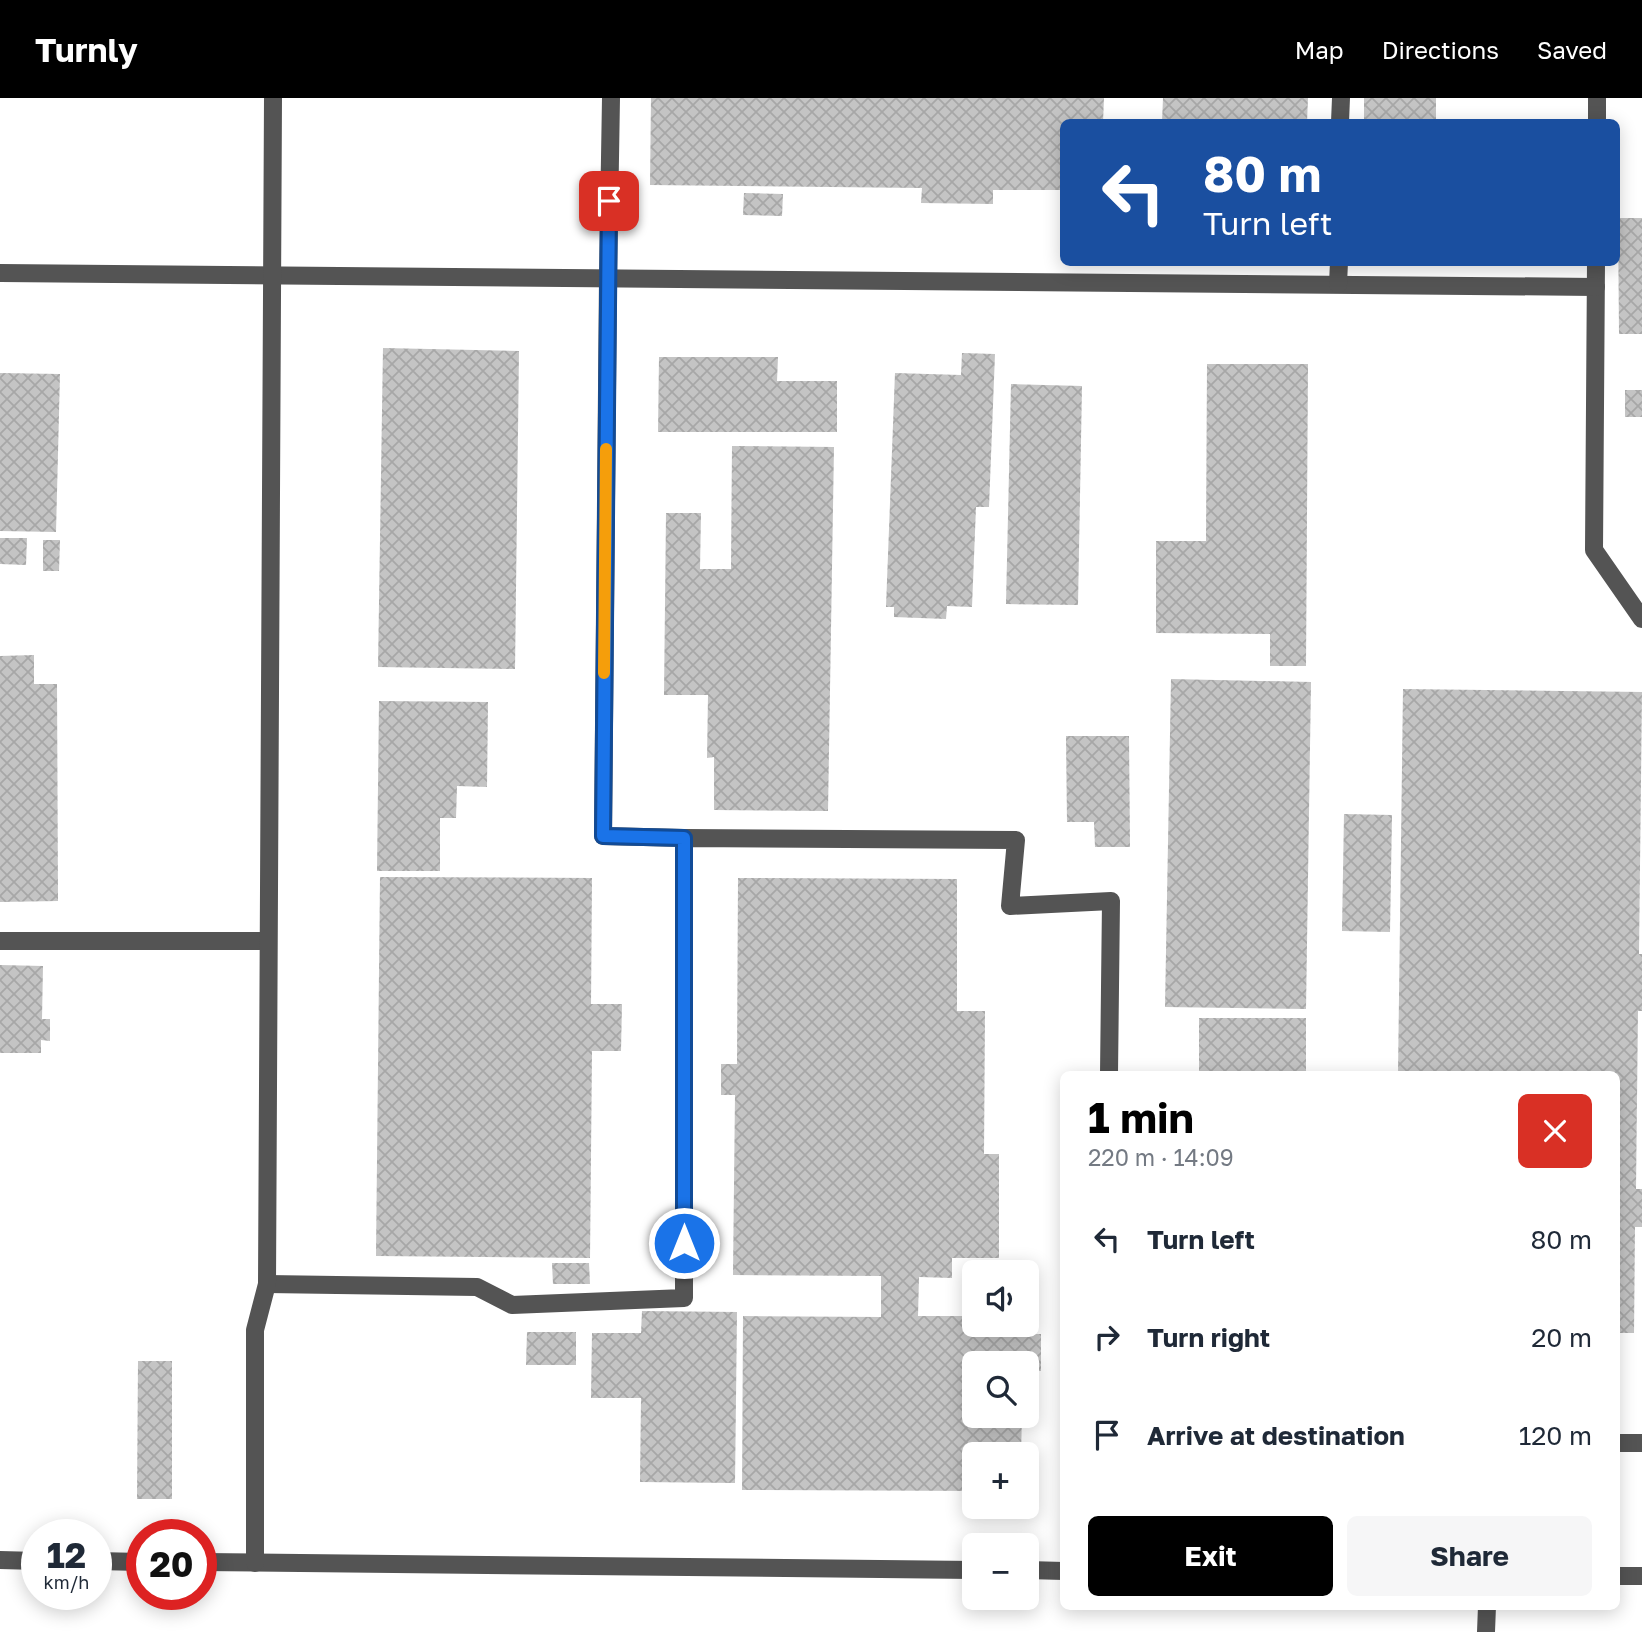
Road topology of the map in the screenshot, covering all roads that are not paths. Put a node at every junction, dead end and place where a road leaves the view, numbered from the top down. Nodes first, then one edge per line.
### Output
1 (273, 98) edge
2 (611, 98) edge
3 (1341, 98) edge
4 (1597, 98) edge
5 (1340, 119) edge
6 (1597, 119) edge
7 (1339, 266) edge
8 (1596, 266) edge
9 (0, 273) edge
10 (272, 275) junction
11 (608, 278) junction
12 (1338, 284) junction
13 (1596, 286) junction
14 (1642, 619) edge
15 (684, 838) junction
16 (0, 941) edge
17 (268, 941) junction
18 (1109, 1071) edge
19 (267, 1284) junction
20 (1620, 1443) edge
21 (1642, 1443) edge
22 (0, 1560) edge
23 (21, 1560) edge
24 (217, 1562) edge
25 (255, 1563) junction
26 (962, 1570) edge
27 (1039, 1570) edge
28 (1060, 1571) edge
29 (1620, 1576) edge
30 (1642, 1576) edge
31 (1487, 1610) edge
32 (1486, 1632) edge

1 - 10 street
2 - 11 street
3 - 5 street
4 - 6 street
7 - 12 street
8 - 13 street
9 - 10 street
10 - 11 street
10 - 17 street
11 - 12 street
11 - 15 street
12 - 13 street
13 - 14 street
15 - 18 street
15 - 19 street
16 - 17 street
17 - 19 street
19 - 25 street
20 - 21 street
22 - 23 street
24 - 25 street
25 - 26 street
27 - 28 street
29 - 30 street
31 - 32 street

